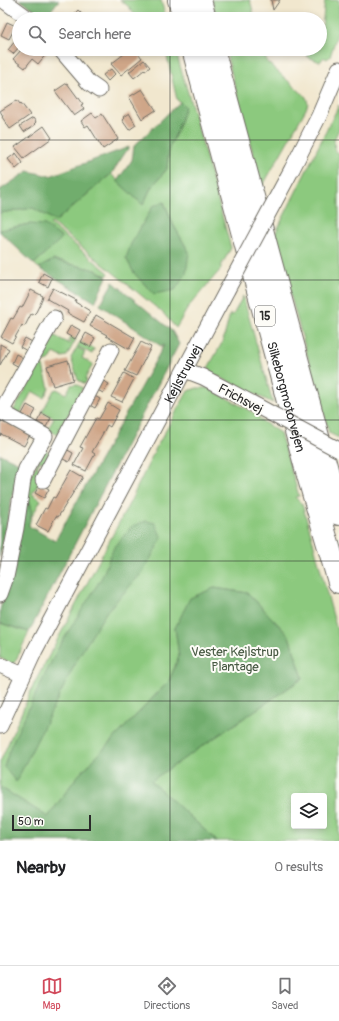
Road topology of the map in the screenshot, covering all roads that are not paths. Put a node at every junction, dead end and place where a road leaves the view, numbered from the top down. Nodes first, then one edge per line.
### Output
1 (3, 0) edge
2 (179, 0) edge
3 (200, 0) edge
4 (19, 12) edge
5 (183, 12) edge
6 (203, 12) edge
7 (66, 56) edge
8 (195, 56) edge
9 (215, 56) edge
10 (339, 69) edge
11 (99, 90) dead end
12 (54, 318) dead end
13 (111, 350) dead end
14 (185, 370) junction
15 (1, 411) edge
16 (42, 442) junction
17 (59, 448) junction
18 (339, 450) edge
19 (43, 480) dead end
20 (339, 514) edge
21 (339, 582) edge
22 (0, 594) edge
23 (0, 665) edge
24 (23, 675) junction
25 (0, 726) edge

1 - 4 street
2 - 5 highway
3 - 6 highway
7 - 11 street
8 - 21 highway, Silkeborgmotorvejen / 15
9 - 20 highway, Silkeborgmotorvejen / 15
10 - 14 street, Kejlstrupvej, bridge
12 - 15 street
13 - 17 street
14 - 18 street, Frichsvej, bridge
14 - 24 street, Kejlstrupvej
15 - 16 street
16 - 17 street
16 - 22 street
17 - 19 street
23 - 24 street
24 - 25 street, Kejlstrupvej

